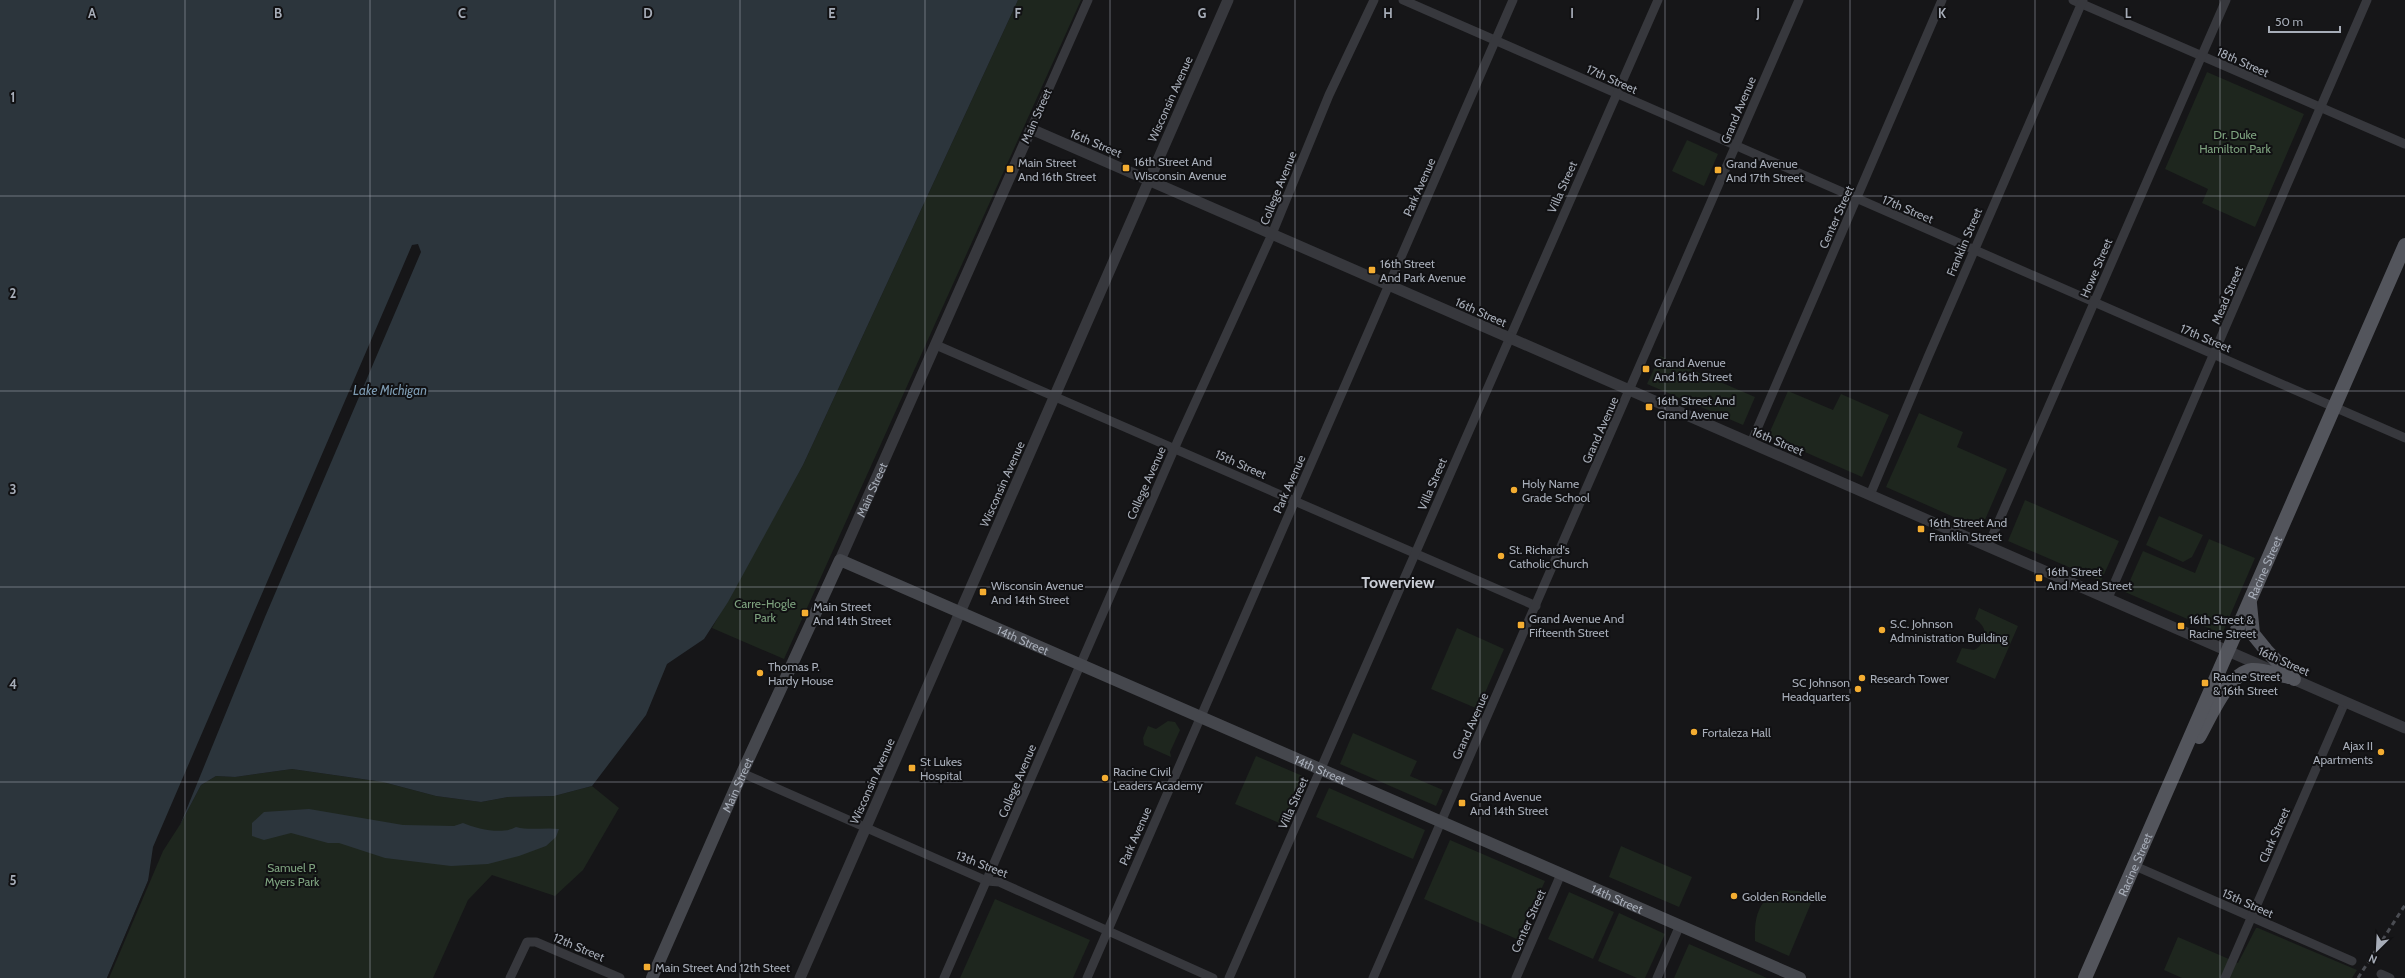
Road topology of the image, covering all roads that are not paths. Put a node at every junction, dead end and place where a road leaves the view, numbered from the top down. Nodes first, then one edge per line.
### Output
1 (1088, 0) edge
2 (1228, 0) edge
3 (1374, 0) edge
4 (1403, 0) edge
5 (1513, 0) edge
6 (1658, 0) edge
7 (1799, 0) edge
8 (1942, 0) edge
9 (2226, 0) edge
10 (2367, 0) edge
11 (2079, 1) edge
12 (1496, 41) junction
13 (2201, 56) junction
14 (1617, 95) junction
15 (2321, 109) junction
16 (1031, 129) junction
17 (2405, 144) edge
18 (1736, 145) junction
19 (1149, 180) junction
20 (1857, 199) junction
21 (1272, 234) junction
22 (2405, 245) edge
23 (1974, 250) junction
24 (1389, 285) junction
25 (2094, 302) junction
26 (1510, 339) junction
27 (936, 345) junction
28 (2214, 355) junction
29 (1630, 391) junction
30 (1054, 395) junction
31 (2334, 407) junction
32 (2405, 438) edge
33 (1751, 444) junction
34 (1175, 448) junction
35 (1870, 495) junction
36 (1295, 500) junction
37 (1988, 546) junction
38 (1415, 553) junction
39 (840, 560) junction
40 (2108, 598) junction
41 (2250, 600) junction
42 (1536, 606) junction
43 (960, 611) junction
44 (2228, 651) junction
45 (1081, 664) junction
46 (2292, 679) junction
47 (2345, 702) junction
48 (1201, 716) junction
49 (2405, 728) edge
50 (2185, 749) junction
51 (1321, 768) junction
52 (742, 772) junction
53 (1441, 821) junction
54 (866, 827) junction
55 (2135, 866) junction
56 (1561, 874) junction
57 (987, 881) junction
58 (2251, 918) junction
59 (1680, 925) junction
60 (1107, 932) junction
61 (2352, 961) dead end
62 (2381, 974) dead end
63 (510, 978) edge
64 (620, 978) edge
65 (652, 978) edge
66 (800, 978) edge
67 (944, 978) edge
68 (1087, 978) edge
69 (1213, 978) edge
70 (1230, 978) edge
71 (1373, 978) edge
72 (1516, 978) edge
73 (1657, 978) edge
74 (1800, 978) edge
75 (2086, 978) edge
76 (2225, 978) edge
77 (2390, 978) edge

1 - 16 street, Main Street
2 - 19 street, Wisconsin Avenue
3 - 21 street, College Avenue
4 - 12 street, 17th Street
5 - 12 street, Park Avenue
6 - 14 street, Villa Street
7 - 18 street, Grand Avenue
8 - 20 street, Center Street
9 - 13 street, Howe Street
10 - 15 street, Mead Street
11 - 13 street, 18th Street
11 - 23 street, Franklin Street
12 - 14 street, 17th Street
12 - 24 street, Park Avenue
13 - 15 street, 18th Street
13 - 25 street, Howe Street
14 - 18 street, 17th Street
14 - 26 street, Villa Street
15 - 17 street, 18th Street
15 - 28 street, Mead Street
16 - 19 street, 16th Street
16 - 27 street, Main Street
18 - 20 street, 17th Street
18 - 29 street, Grand Avenue
19 - 21 street, 16th Street
19 - 30 street, Wisconsin Avenue
20 - 23 street, 17th Street
20 - 33 street, Center Street
21 - 24 street, 16th Street
21 - 34 street, College Avenue
22 - 31 main road, Racine Street
23 - 25 street, 17th Street
23 - 35 street, Franklin Street
24 - 26 street, 16th Street
24 - 36 street, Park Avenue
25 - 28 street, 17th Street
25 - 37 street, Howe Street
26 - 29 street, 16th Street
26 - 38 street, Villa Street
27 - 30 street, 15th Street
27 - 39 street, Main Street
28 - 31 street, 17th Street
28 - 40 street, Mead Street
29 - 33 street, 16th Street
29 - 42 street, Grand Avenue
30 - 34 street, 15th Street
30 - 43 street, Wisconsin Avenue
31 - 32 street, 17th Street
31 - 41 main road, Racine Street
33 - 35 street, 16th Street
34 - 36 street, 15th Street
34 - 45 street, College Avenue
35 - 37 street, 16th Street
36 - 38 street, 15th Street
36 - 48 street, Park Avenue
37 - 40 street, 16th Street
38 - 42 street, 15th Street
38 - 51 street, Villa Street
39 - 43 main road, 14th Street
39 - 52 main road, Main Street
40 - 44 street, 16th Street
41 - 44 main road, Racine Street
41 - 46 main road
42 - 53 street, Grand Avenue
43 - 45 main road, 14th Street
43 - 54 street, Wisconsin Avenue
44 - 46 street, 16th Street
44 - 50 main road, Racine Street
45 - 48 main road, 14th Street
45 - 57 street, College Avenue
46 - 47 street, 16th Street
46 - 50 main road
47 - 49 street, 16th Street
47 - 58 street, Clark Street
48 - 51 main road, 14th Street
48 - 60 street, Park Avenue
50 - 55 main road, Racine Street
51 - 53 main road, 14th Street
51 - 70 street, Villa Street
52 - 54 street, 13th Street
52 - 65 main road, Main Street
53 - 56 main road, 14th Street
53 - 71 street, Grand Avenue
54 - 57 street, 13th Street
54 - 66 street, Wisconsin Avenue
55 - 58 street, 15th Street
55 - 75 main road, Racine Street
56 - 59 main road, 14th Street
56 - 72 street, Center Street
57 - 60 street, 13th Street
57 - 67 street, College Avenue
58 - 61 street, 15th Street
58 - 76 street, Clark Street
59 - 73 street
59 - 74 main road, 14th Street
60 - 68 street, Park Avenue
60 - 69 street, 13th Street
62 - 77 street
63 - 64 street, 12th Street

